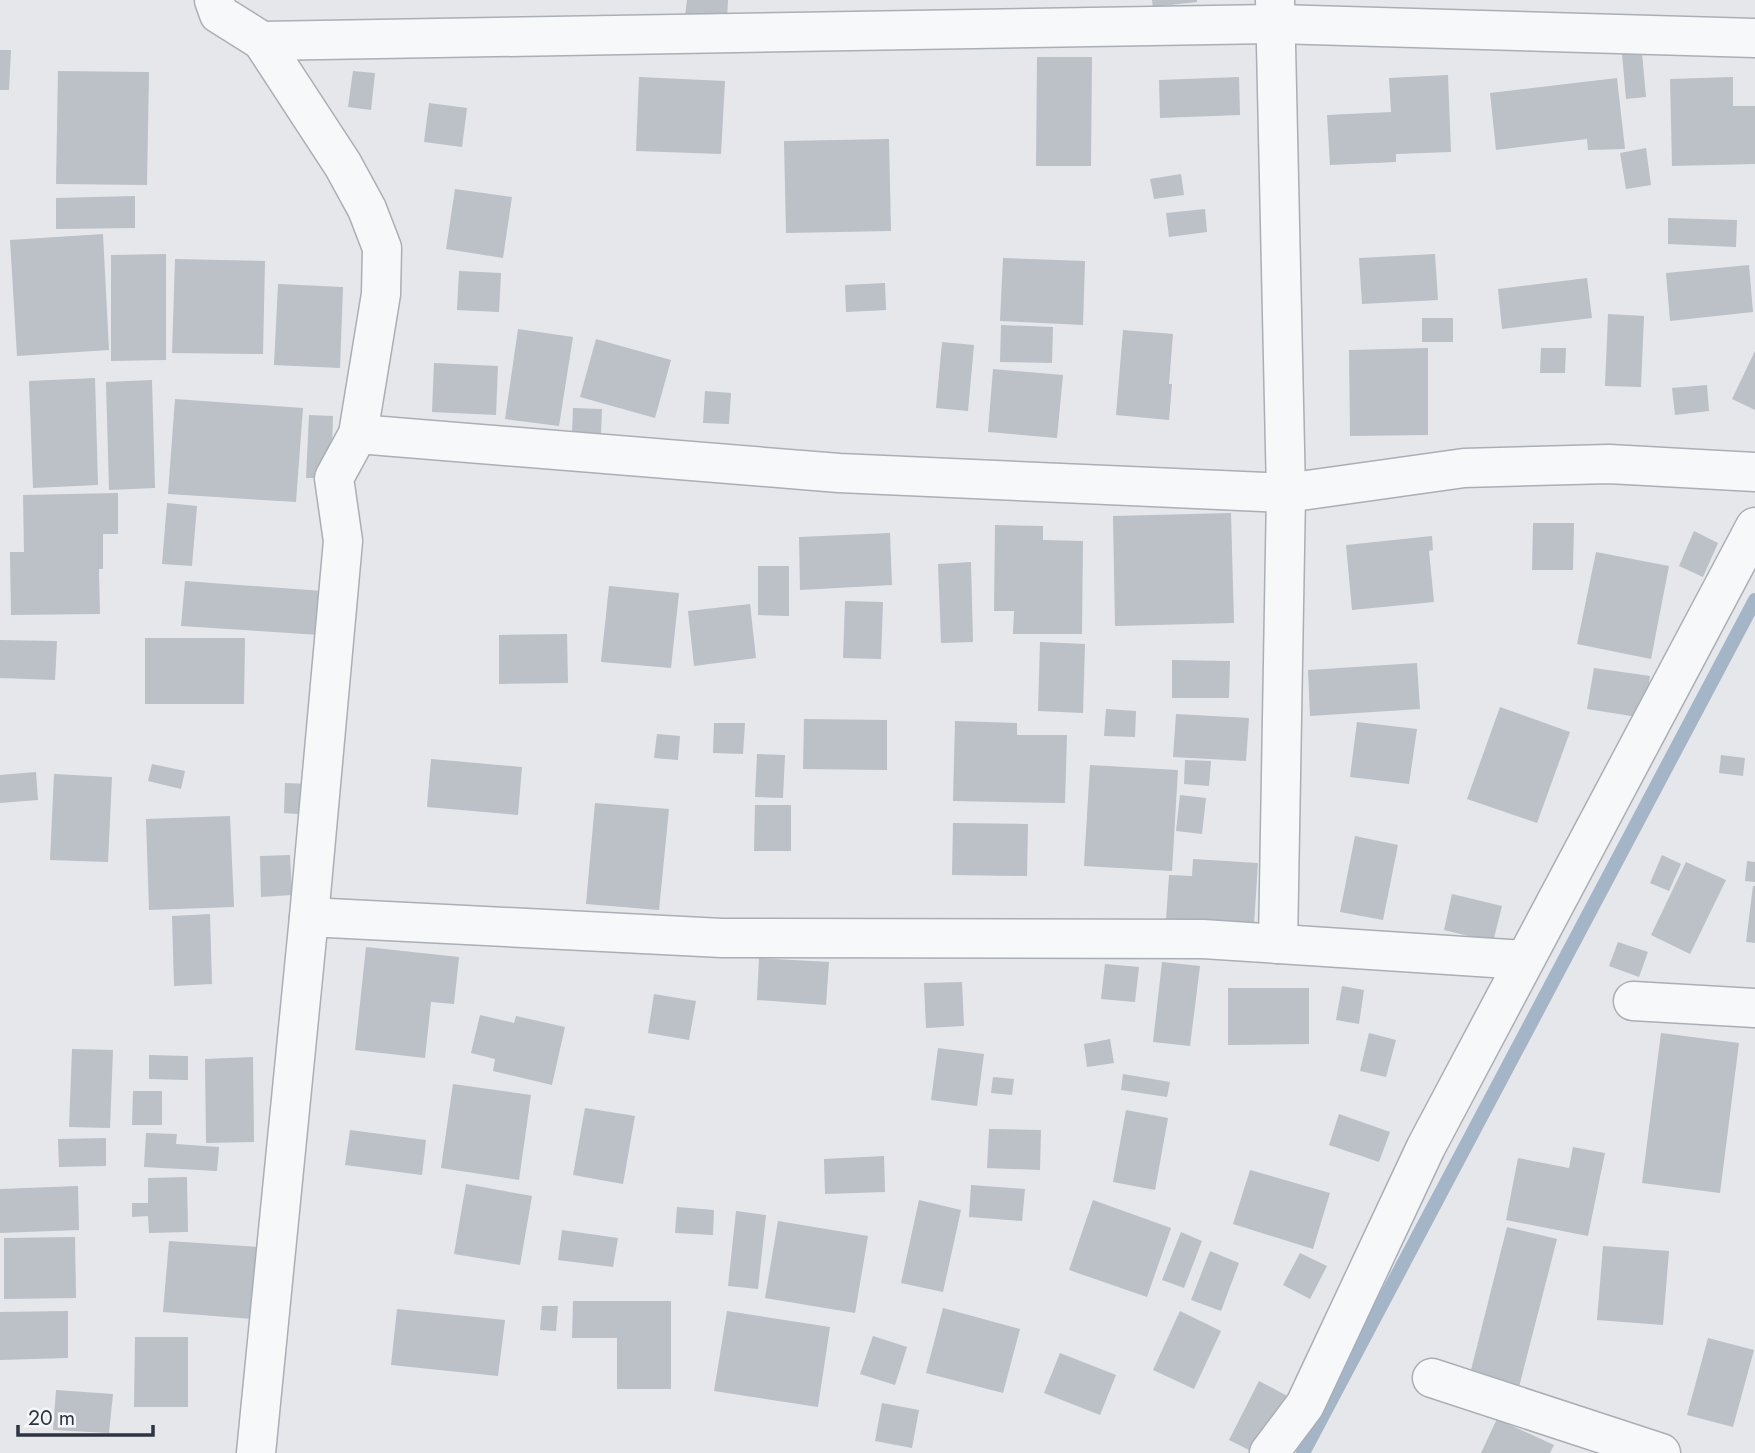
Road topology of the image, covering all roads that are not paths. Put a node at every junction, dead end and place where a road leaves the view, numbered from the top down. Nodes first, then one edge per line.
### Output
1 (214, 0) edge
2 (1276, 12) edge
3 (1755, 38) edge
4 (262, 41) junction
5 (358, 434) junction
6 (1755, 472) edge
7 (1286, 492) junction
8 (1755, 527) edge
9 (309, 917) junction
10 (1278, 944) junction
11 (1524, 961) junction
12 (1633, 1001) dead end
13 (1755, 1008) edge
14 (1432, 1378) dead end
15 (256, 1453) edge
16 (1269, 1453) edge
17 (1661, 1453) edge

1 - 4 street
2 - 3 street
2 - 4 street
2 - 7 street
4 - 5 street
5 - 7 street
5 - 9 street
6 - 7 street
7 - 10 street
8 - 11 street
9 - 10 street
9 - 15 street
10 - 11 street
11 - 16 street
12 - 13 street
14 - 17 street

